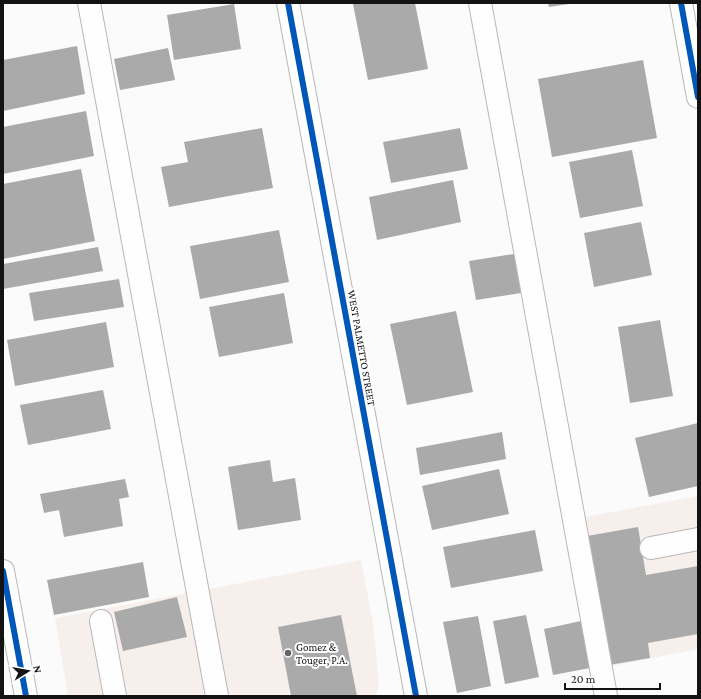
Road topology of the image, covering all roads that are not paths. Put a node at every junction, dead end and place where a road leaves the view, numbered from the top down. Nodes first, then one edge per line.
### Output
1 (89, 3) edge
2 (288, 3) edge
3 (480, 3) edge
4 (681, 3) edge
5 (698, 94) edge
6 (698, 539) edge
7 (651, 548) dead end
8 (3, 572) edge
9 (101, 621) dead end
10 (11, 662) edge
11 (26, 696) edge
12 (116, 696) edge
13 (217, 696) edge
14 (416, 696) edge
15 (606, 696) edge

1 - 13 street
2 - 14 street, WEST PALMETTO STREET
3 - 15 street
4 - 5 street
6 - 7 street
8 - 10 street
9 - 12 street
10 - 11 street

